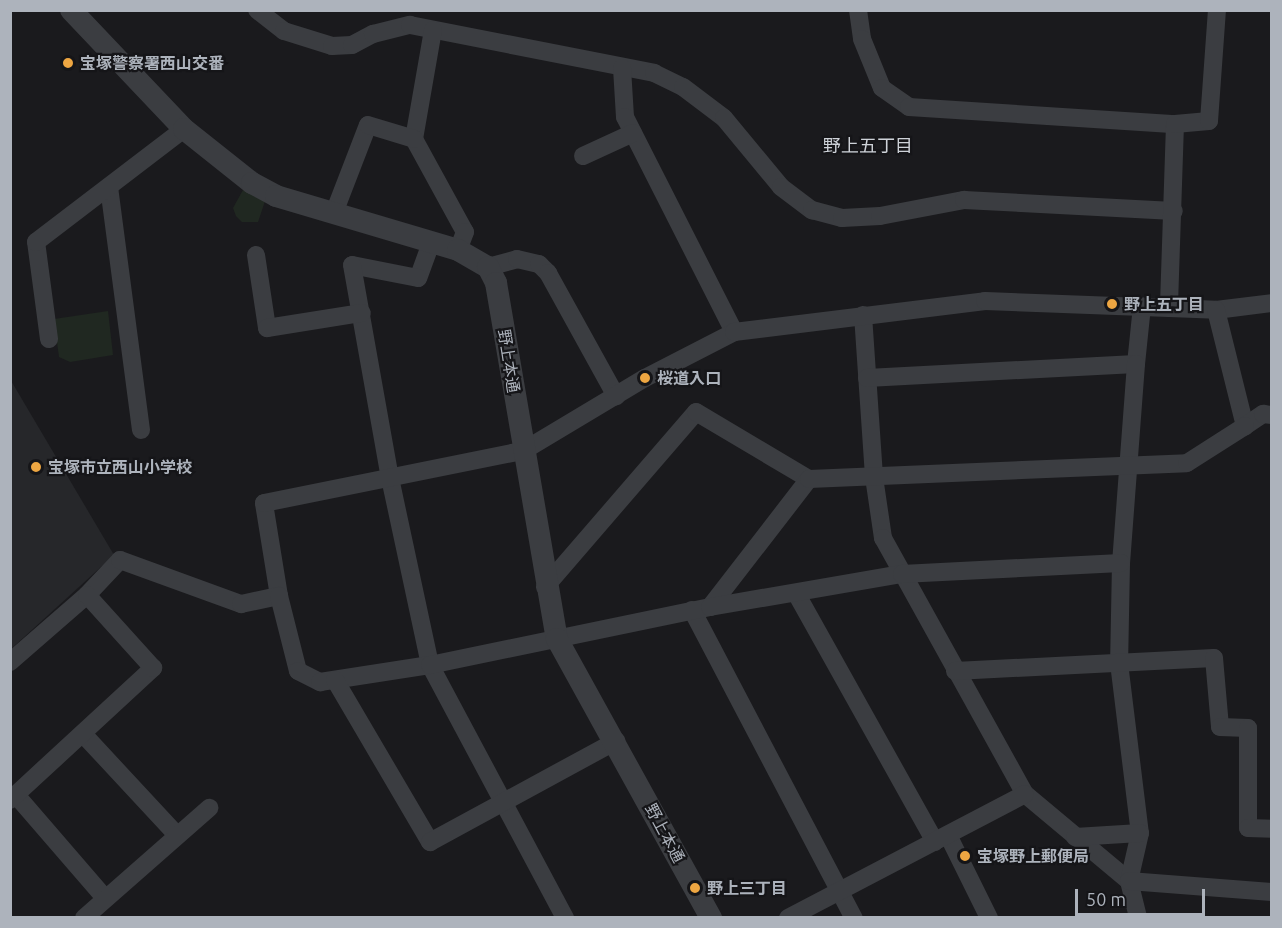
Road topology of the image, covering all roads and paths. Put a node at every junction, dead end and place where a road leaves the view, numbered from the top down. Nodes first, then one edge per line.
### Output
1 (71, 10) edge
2 (257, 10) edge
3 (858, 10) edge
4 (1217, 10) edge
5 (433, 30) junction
6 (622, 68) junction
7 (1175, 124) junction
8 (184, 129) junction
9 (633, 133) junction
10 (414, 139) junction
11 (583, 156) dead end
12 (109, 187) junction
13 (1174, 211) junction
14 (334, 213) junction
15 (431, 243) junction
16 (458, 250) junction
17 (256, 255) dead end
18 (488, 267) junction
19 (1272, 303) edge
20 (1142, 306) junction
21 (1168, 308) junction
22 (1216, 310) junction
23 (362, 313) junction
24 (863, 315) junction
25 (734, 332) junction
26 (49, 339) dead end
27 (1136, 364) junction
28 (867, 378) junction
29 (616, 396) junction
30 (1272, 415) edge
31 (1245, 426) junction
32 (141, 430) dead end
33 (523, 451) junction
34 (1131, 464) junction
35 (874, 477) junction
36 (390, 478) junction
37 (809, 479) junction
38 (1121, 563) junction
39 (902, 574) junction
40 (545, 588) junction
41 (796, 593) junction
42 (87, 595) junction
43 (279, 596) junction
44 (701, 609) junction
45 (556, 639) junction
46 (10, 662) edge
47 (1119, 663) junction
48 (430, 665) junction
49 (955, 671) junction
50 (335, 680) junction
51 (84, 735) junction
52 (616, 741) junction
53 (1025, 794) junction
54 (13, 797) edge
55 (503, 802) junction
56 (208, 808) dead end
57 (1272, 829) edge
58 (1140, 833) junction
59 (177, 835) junction
60 (1076, 837) junction
61 (941, 838) junction
62 (1129, 881) junction
63 (841, 889) junction
64 (1272, 892) edge
65 (105, 898) junction
66 (84, 918) edge
67 (565, 918) edge
68 (711, 918) edge
69 (788, 918) edge
70 (854, 918) edge
71 (989, 918) edge
72 (1138, 918) edge

1 - 8 street
2 - 5 street
3 - 7 street
4 - 7 street
5 - 6 street
5 - 10 street
6 - 9 street
6 - 13 street
7 - 13 street
8 - 12 street
8 - 14 street
9 - 11 street
9 - 25 street
10 - 14 street
10 - 16 street
12 - 26 street
12 - 32 street
13 - 21 street
14 - 15 street
15 - 16 street
15 - 23 street
16 - 18 street
17 - 23 street
18 - 29 street
18 - 33 street, 野上本通
19 - 22 street
20 - 21 street
20 - 24 street
20 - 27 street
21 - 22 street
22 - 31 street
23 - 36 street
24 - 25 street
24 - 28 street
25 - 29 street
27 - 28 street
27 - 34 street
28 - 35 street
29 - 33 street
30 - 31 street
31 - 34 street
33 - 36 street
33 - 40 street, 野上本通
34 - 35 street
34 - 38 street
35 - 37 street
35 - 39 street
36 - 43 street
36 - 48 street
37 - 40 street
37 - 44 street
38 - 39 street
38 - 47 street
39 - 41 street
39 - 49 street
40 - 45 street, 野上本通
41 - 44 street
41 - 61 street
42 - 43 street
42 - 46 street
42 - 51 street
43 - 50 street
44 - 45 street
44 - 63 street
45 - 48 street
45 - 52 street, 野上本通
47 - 49 street
47 - 57 street
47 - 58 street
48 - 50 street
48 - 55 street
49 - 53 street
50 - 55 street
51 - 54 street
51 - 59 street
52 - 55 street
52 - 68 street, 野上本通
53 - 60 street
53 - 61 street
54 - 65 street
55 - 67 street
56 - 59 street
58 - 60 street
58 - 62 street
59 - 65 street
60 - 62 street
61 - 63 street
61 - 71 street
62 - 64 street
62 - 72 street
63 - 69 street
63 - 70 street
65 - 66 street

